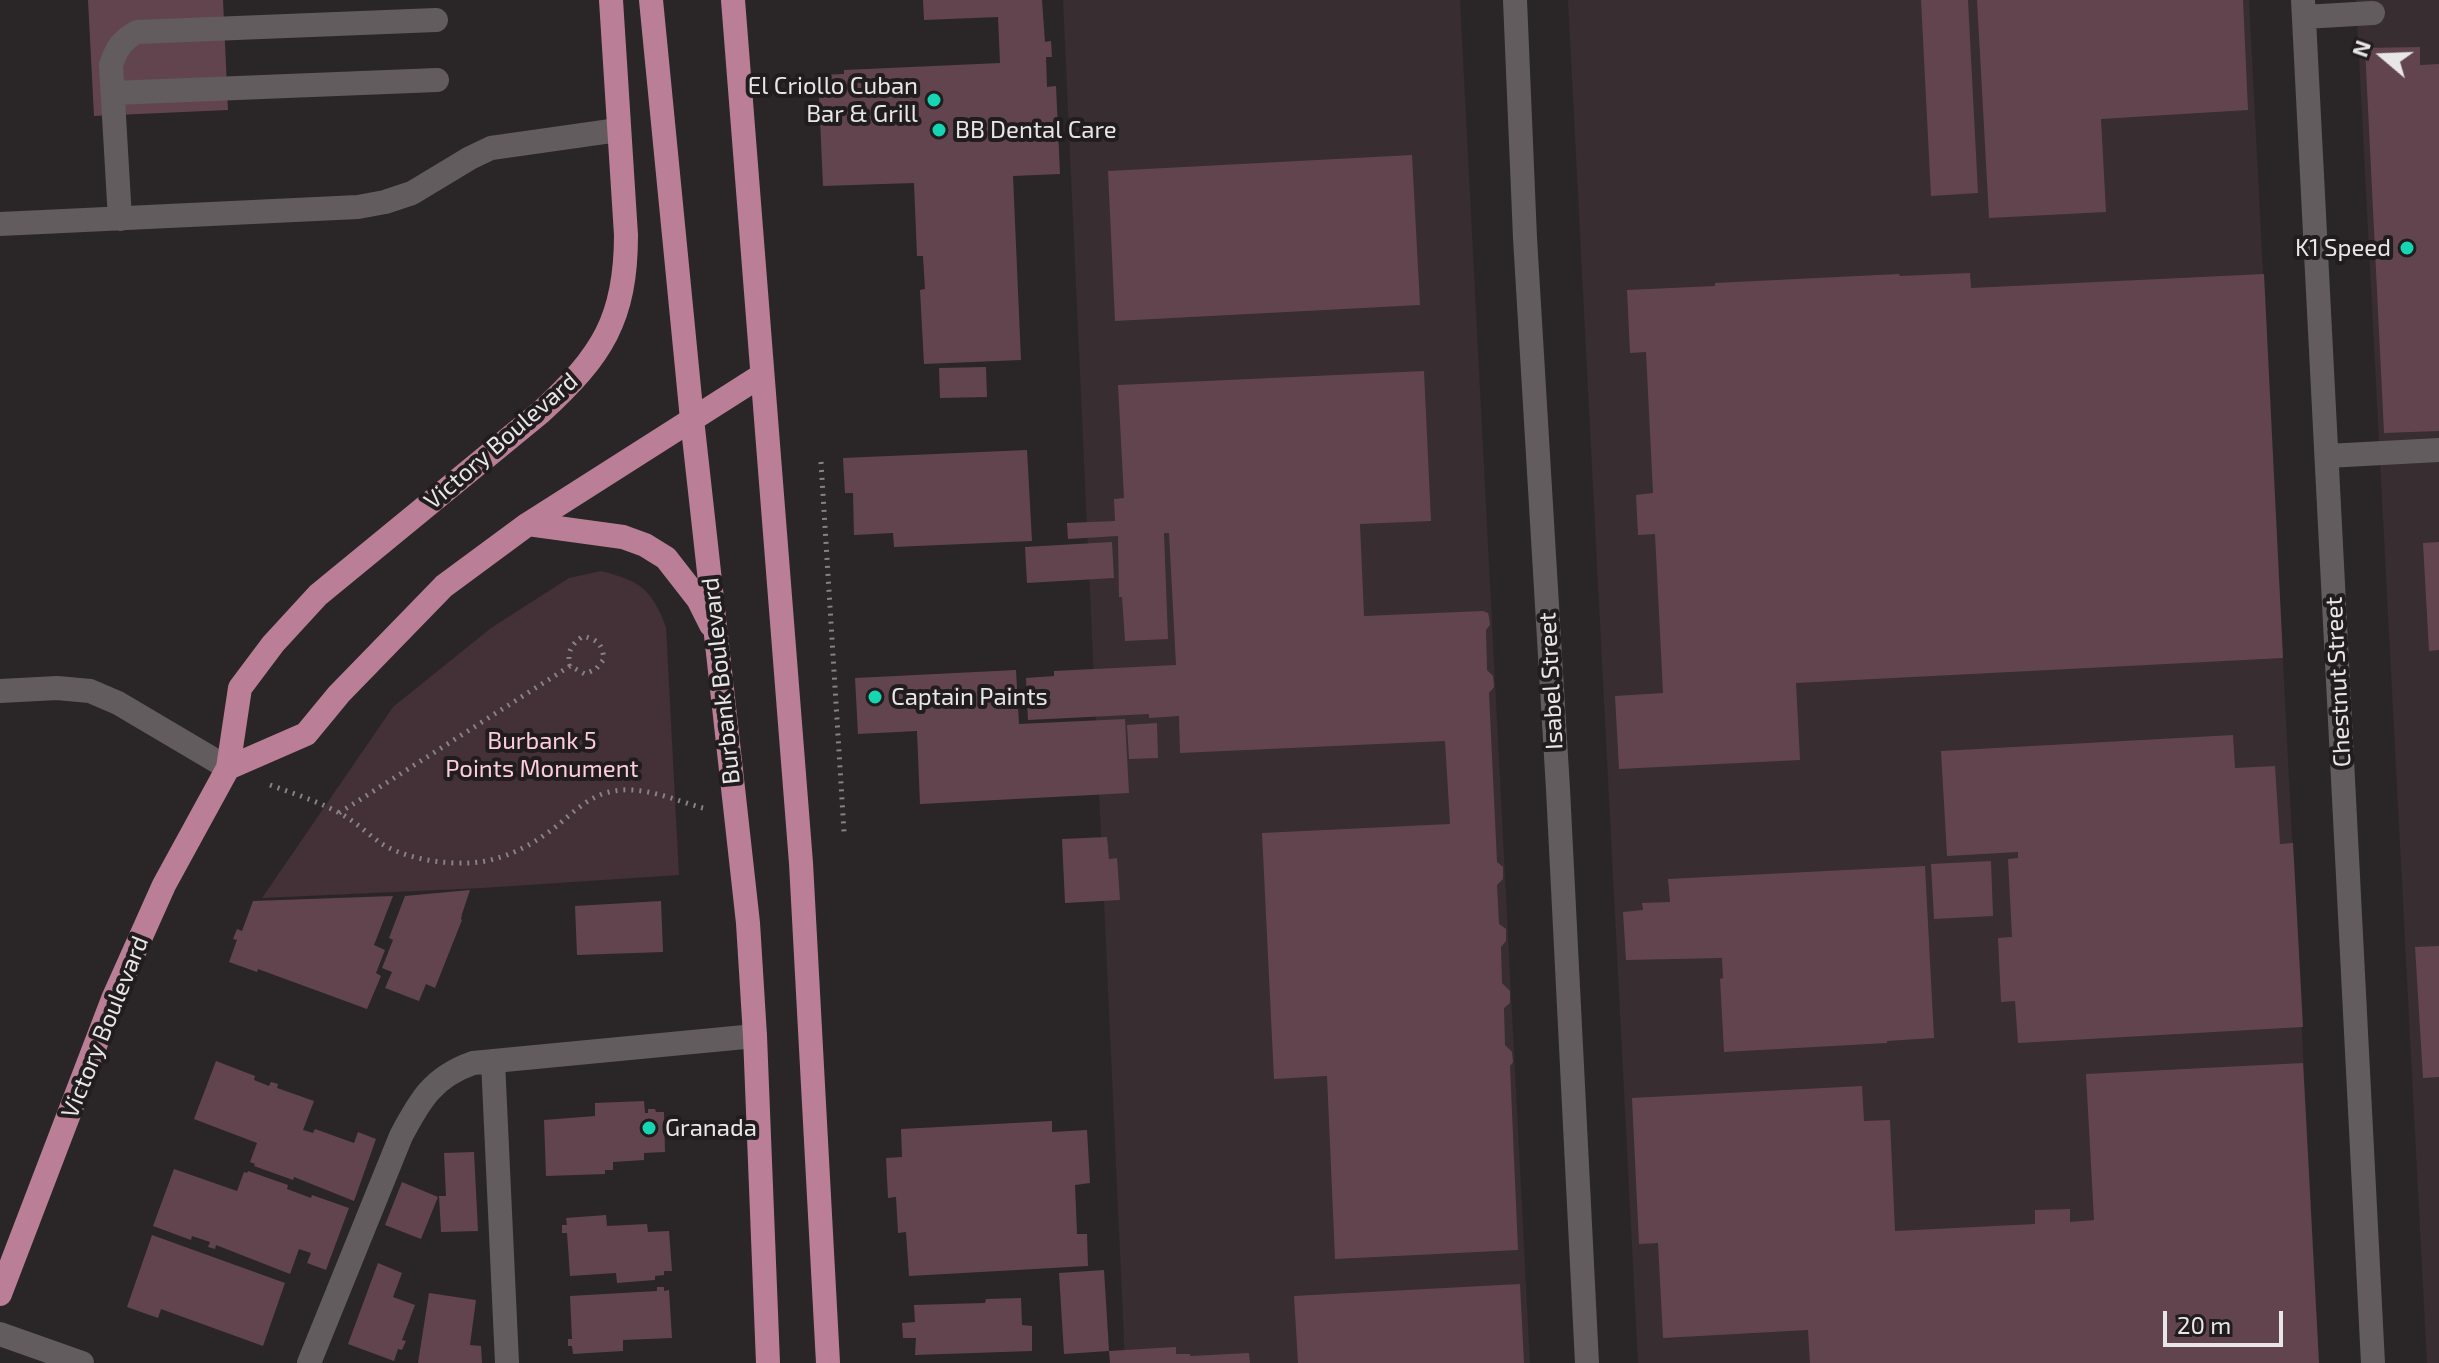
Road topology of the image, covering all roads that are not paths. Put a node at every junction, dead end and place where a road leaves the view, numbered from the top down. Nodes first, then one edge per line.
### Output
1 (611, 0) edge
2 (651, 0) edge
3 (733, 0) edge
4 (1515, 0) edge
5 (2304, 8) edge
6 (2373, 13) dead end
7 (436, 20) dead end
8 (437, 80) dead end
9 (113, 93) junction
10 (618, 130) junction
11 (120, 219) junction
12 (0, 224) edge
13 (762, 375) junction
14 (692, 419) junction
15 (2439, 450) edge
16 (2327, 456) junction
17 (528, 524) junction
18 (717, 639) junction
19 (0, 691) edge
20 (228, 768) junction
21 (755, 1036) junction
22 (493, 1061) junction
23 (0, 1294) edge
24 (0, 1334) edge
25 (82, 1363) edge
26 (309, 1363) edge
27 (507, 1363) edge
28 (768, 1363) edge
29 (828, 1363) edge
30 (1587, 1363) edge
31 (2373, 1363) edge

1 - 10 main road, Victory Boulevard
2 - 14 main road, Burbank Boulevard
3 - 13 main road
4 - 30 street, Isabel Street
5 - 6 street
5 - 16 street, Chestnut Street
7 - 9 street
8 - 9 street
9 - 11 street
10 - 11 street
10 - 20 main road, Victory Boulevard
11 - 12 street
13 - 14 main road
13 - 29 main road
14 - 17 main road
14 - 18 main road, Burbank Boulevard
15 - 16 street
16 - 31 street, Chestnut Street
17 - 18 main road
17 - 20 main road
18 - 21 main road, Burbank Boulevard
19 - 20 street
20 - 23 main road, Victory Boulevard
21 - 22 street
21 - 28 main road, Burbank Boulevard
22 - 26 street
22 - 27 street
24 - 25 street

